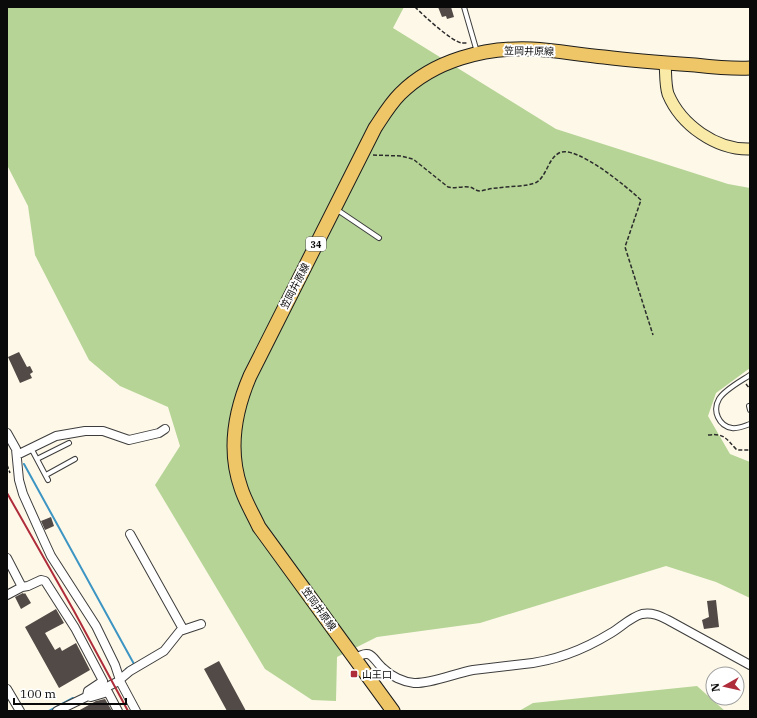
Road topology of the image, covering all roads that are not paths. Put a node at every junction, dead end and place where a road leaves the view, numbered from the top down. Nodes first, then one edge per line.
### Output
1 (464, 7) edge
2 (475, 54) junction
3 (665, 63) junction
4 (750, 68) edge
5 (750, 149) edge
6 (334, 208) junction
7 (379, 238) dead end
8 (750, 375) edge
9 (750, 424) edge
10 (165, 429) dead end
11 (7, 433) edge
12 (69, 443) dead end
13 (31, 448) junction
14 (17, 455) junction
15 (37, 459) junction
16 (75, 459) dead end
17 (46, 475) junction
18 (48, 480) dead end
19 (130, 534) dead end
20 (7, 558) edge
21 (22, 587) junction
22 (7, 595) edge
23 (201, 624) dead end
24 (183, 630) junction
25 (355, 659) junction
26 (750, 665) edge
27 (120, 679) junction
28 (7, 689) edge
29 (86, 696) junction
30 (20, 711) edge
31 (57, 711) edge
32 (118, 711) edge
33 (136, 711) edge
34 (393, 711) edge

1 - 2 lane
2 - 3 main road, 笠岡井原線 / 34
2 - 6 main road, 笠岡井原線 / 34
3 - 4 main road, 笠岡井原線 / 34
3 - 5 street
6 - 7 lane
6 - 25 main road, 笠岡井原線 / 34
8 - 9 lane
10 - 13 street
11 - 14 street
12 - 15 lane
13 - 14 street
13 - 15 lane
14 - 27 street
15 - 17 lane
16 - 17 lane
17 - 18 lane
19 - 24 street
20 - 21 street
21 - 22 street
21 - 29 street
23 - 24 street
24 - 27 street
25 - 26 street
25 - 34 main road, 笠岡井原線 / 34
27 - 29 street
27 - 33 street
28 - 30 street
29 - 31 street
29 - 32 street

